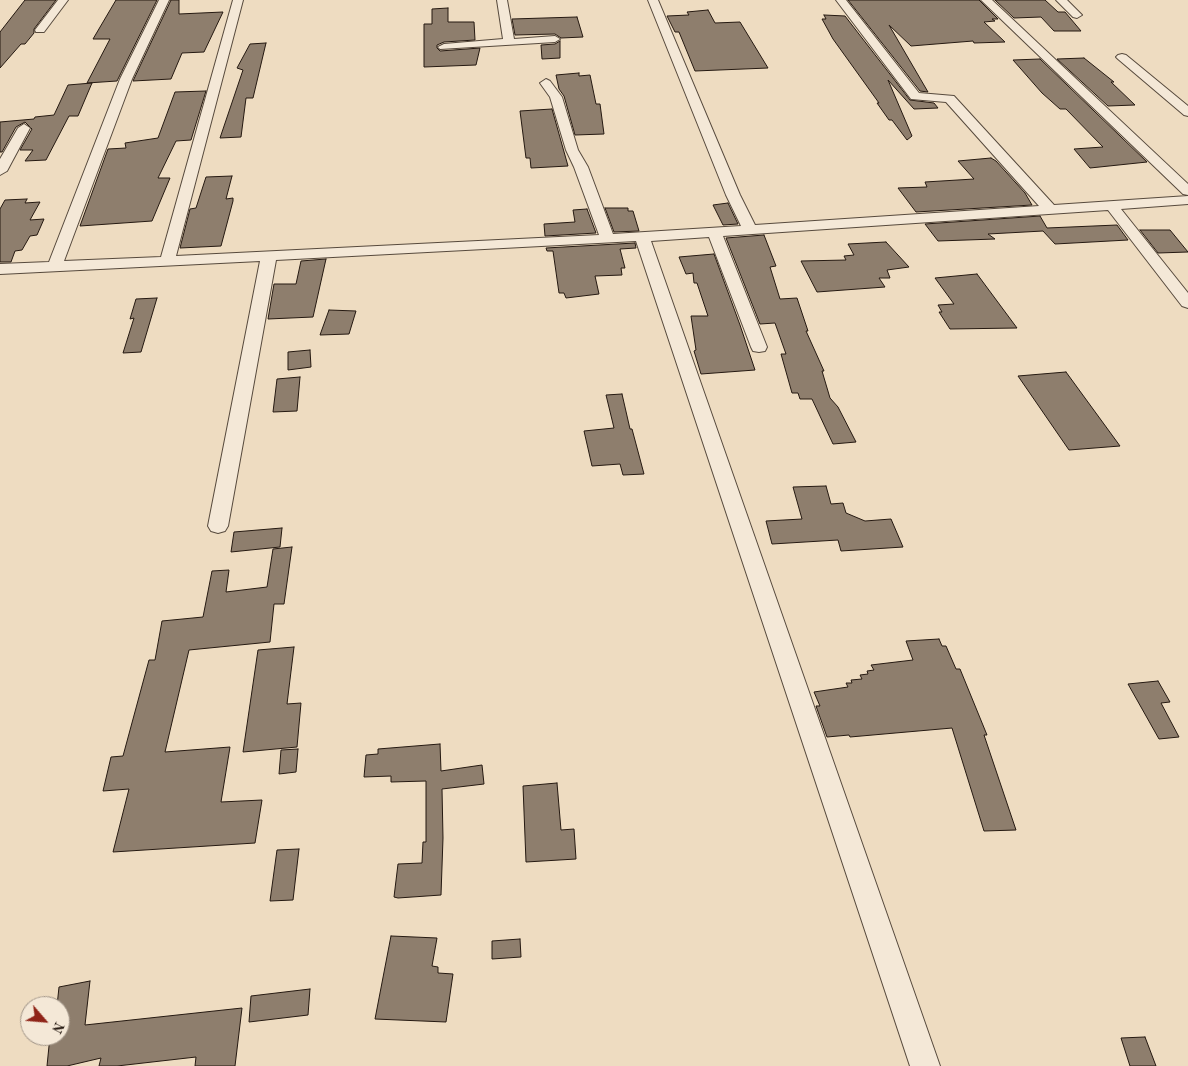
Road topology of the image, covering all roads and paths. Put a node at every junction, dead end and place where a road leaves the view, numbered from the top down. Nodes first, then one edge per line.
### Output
1 (63, 0) edge
2 (164, 0) edge
3 (238, 0) edge
4 (502, 0) edge
5 (652, 0) edge
6 (841, 0) edge
7 (986, 0) edge
8 (1061, 0) edge
9 (1077, 15) dead end
10 (40, 30) dead end
11 (555, 39) dead end
12 (509, 42) junction
13 (444, 47) dead end
14 (1122, 57) dead end
15 (546, 84) dead end
16 (1188, 112) edge
17 (24, 128) dead end
18 (0, 171) edge
19 (1188, 190) edge
20 (1188, 200) edge
21 (1112, 206) junction
22 (1049, 208) junction
23 (749, 228) junction
24 (714, 232) junction
25 (642, 237) junction
26 (608, 239) junction
27 (269, 255) junction
28 (167, 261) junction
29 (55, 265) junction
30 (0, 269) edge
31 (1188, 304) edge
32 (759, 347) dead end
33 (218, 526) dead end
34 (925, 1066) edge

1 - 10 street
2 - 29 street
3 - 28 street
4 - 12 street
5 - 23 street
6 - 22 street
7 - 19 street
8 - 9 street
11 - 12 street
12 - 13 street
14 - 16 street
15 - 26 street
17 - 18 street
20 - 21 street
21 - 22 street
21 - 31 street
22 - 23 street
23 - 24 street
24 - 25 street
24 - 32 street
25 - 26 street
25 - 34 street
26 - 27 street
27 - 28 street
27 - 33 street
28 - 29 street
29 - 30 street

